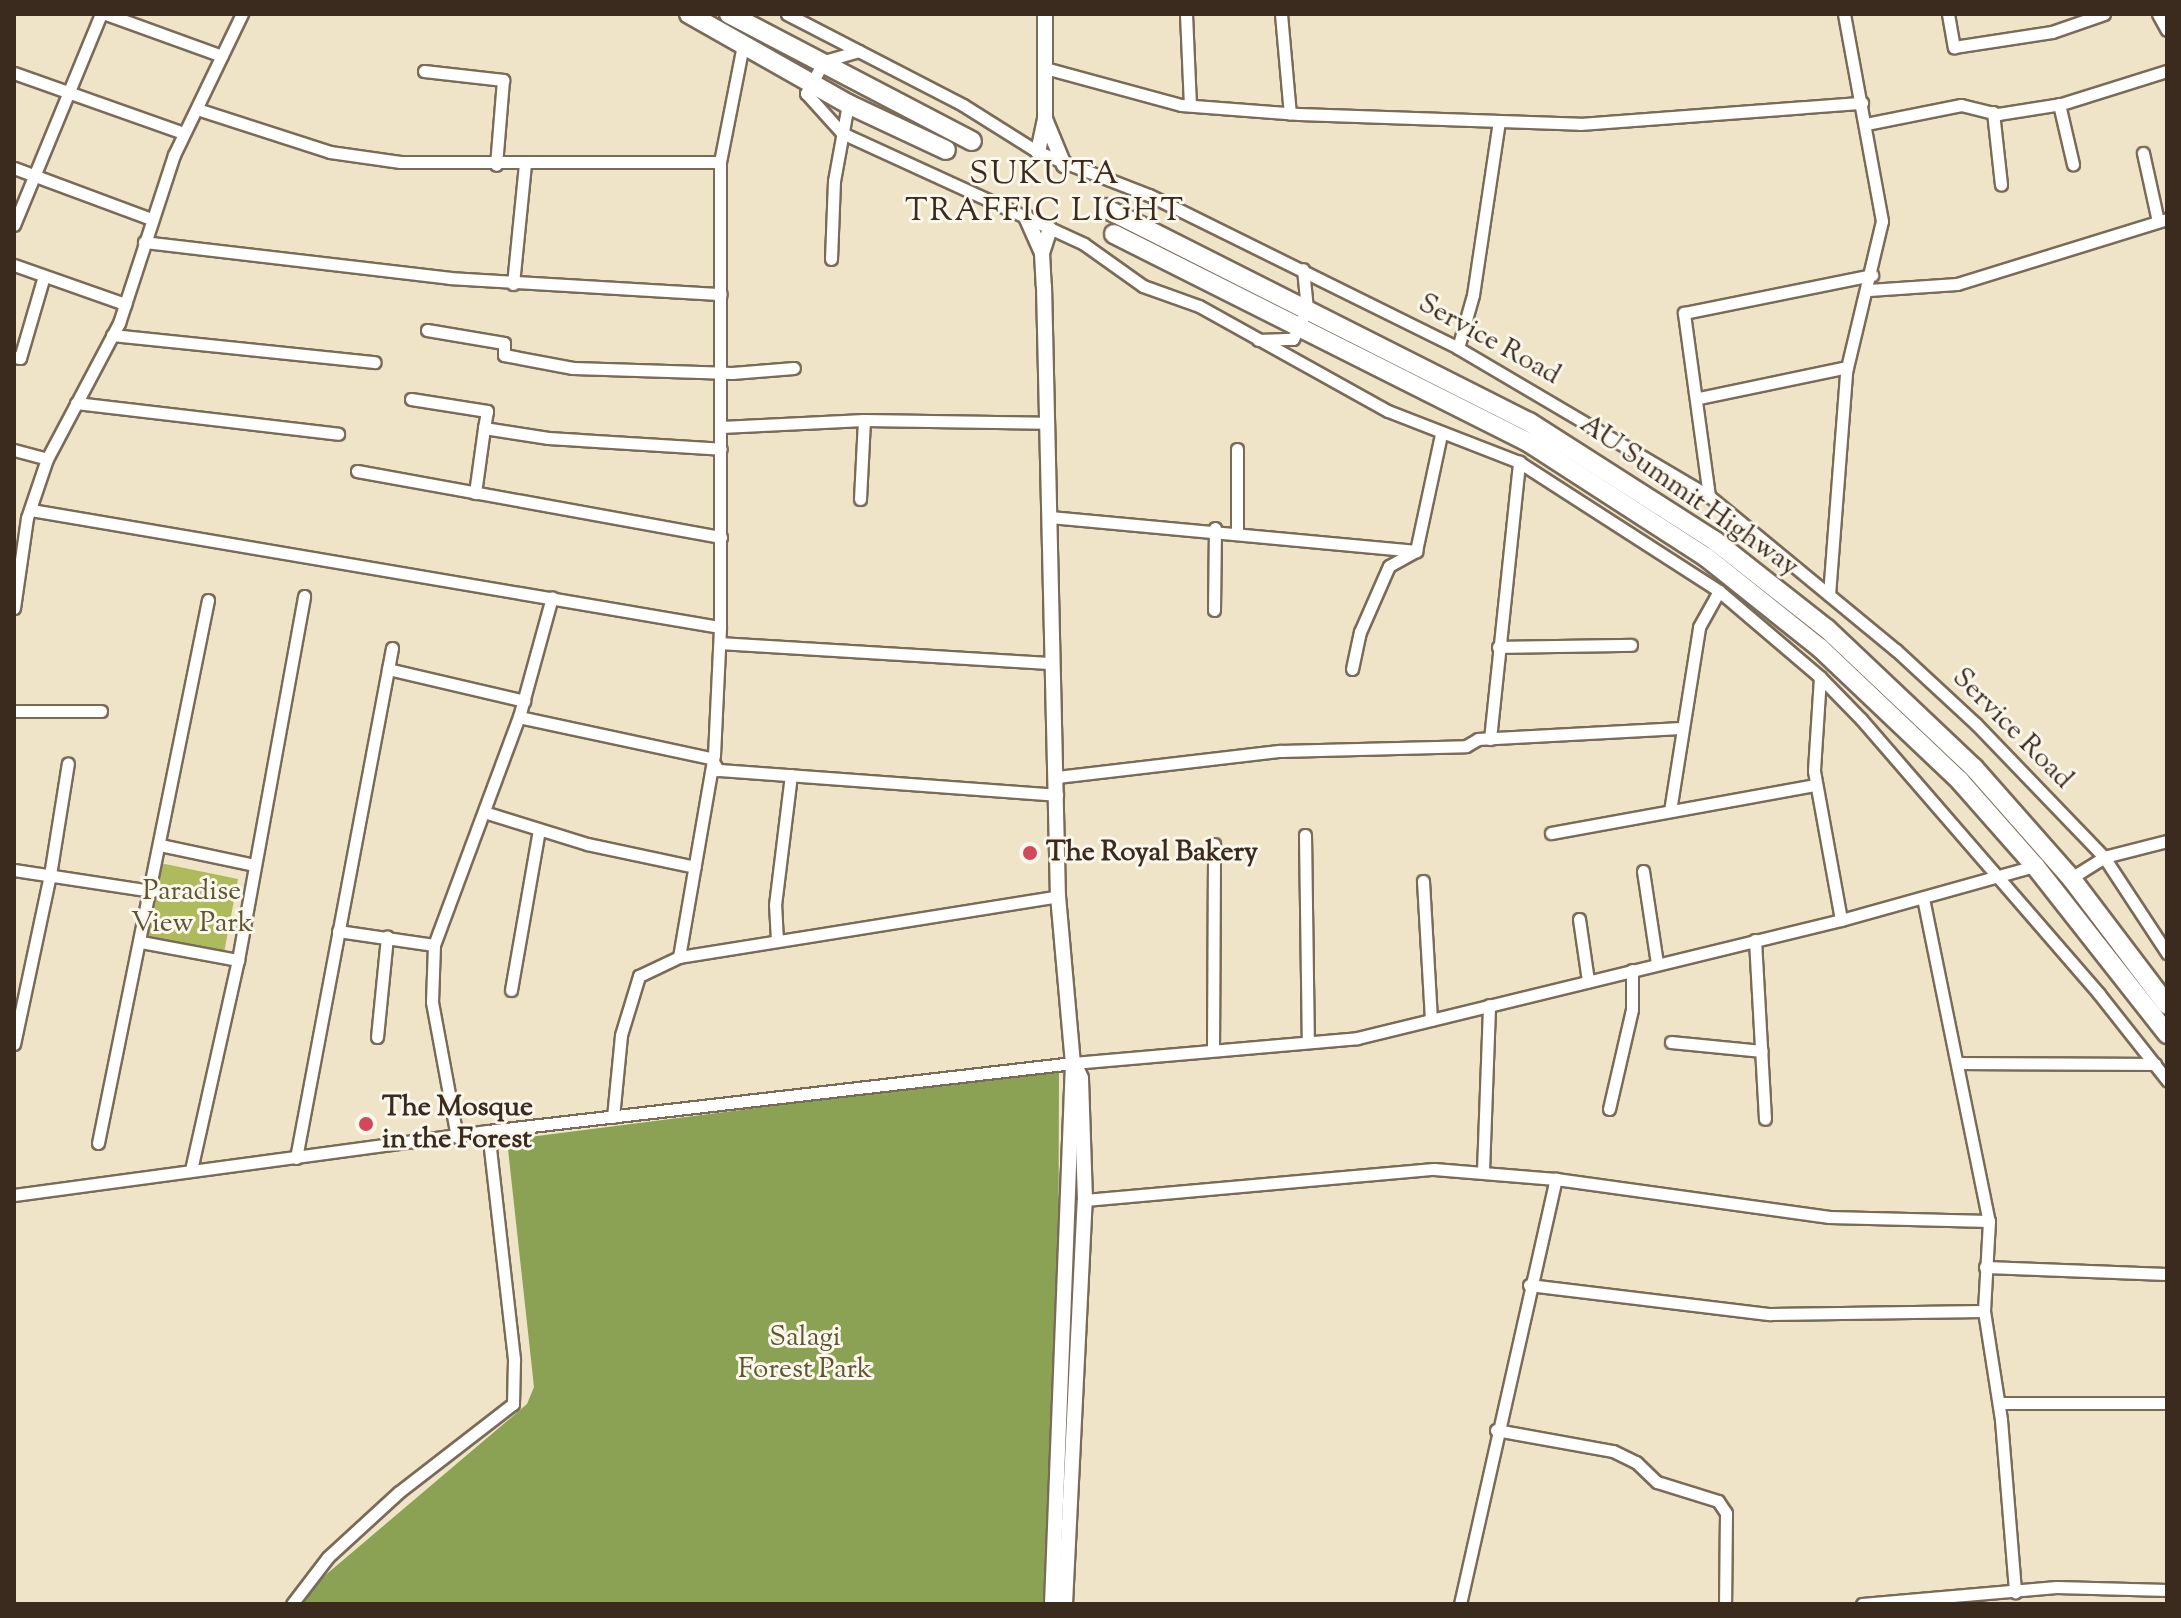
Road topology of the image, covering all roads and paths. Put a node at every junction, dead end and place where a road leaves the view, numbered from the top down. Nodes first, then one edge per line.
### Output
1 (104, 14) edge
2 (242, 14) edge
3 (689, 14) edge
4 (729, 14) edge
5 (787, 14) edge
6 (1045, 14) edge
7 (1186, 14) edge
8 (1281, 14) edge
9 (1844, 14) edge
10 (1948, 14) edge
11 (2104, 14) edge
12 (2158, 14) edge
13 (2166, 28) edge
14 (743, 45) junction
15 (859, 51) junction
16 (222, 56) junction
17 (824, 61) junction
18 (1045, 68) junction
19 (424, 71) dead end
20 (2167, 71) edge
21 (14, 73) edge
22 (812, 84) junction
23 (68, 92) junction
24 (1862, 103) junction
25 (848, 104) junction
26 (2059, 104) junction
27 (1190, 105) junction
28 (197, 109) junction
29 (1993, 112) junction
30 (1290, 114) junction
31 (1045, 119) junction
32 (1499, 121) junction
33 (1866, 124) junction
34 (183, 133) junction
35 (842, 133) junction
36 (972, 141) dead end
37 (937, 146) dead end
38 (1038, 152) junction
39 (2143, 153) dead end
40 (720, 162) junction
41 (525, 163) junction
42 (2073, 164) dead end
43 (496, 165) junction
44 (1064, 165) junction
45 (14, 168) edge
46 (32, 174) junction
47 (2001, 185) dead end
48 (1105, 208) dead end
49 (1026, 217) junction
50 (151, 219) junction
51 (2163, 220) edge
52 (14, 225) edge
53 (1050, 229) junction
54 (1114, 234) dead end
55 (144, 242) junction
56 (1042, 253) junction
57 (831, 259) dead end
58 (14, 265) edge
59 (1303, 269) junction
60 (1872, 275) junction
61 (44, 276) junction
62 (513, 284) junction
63 (1869, 290) junction
64 (721, 294) junction
65 (125, 304) junction
66 (1307, 309) junction
67 (1297, 329) junction
68 (427, 330) dead end
69 (112, 335) junction
70 (1258, 340) junction
71 (1458, 348) junction
72 (14, 357) edge
73 (375, 362) dead end
74 (1847, 367) junction
75 (794, 368) dead end
76 (721, 372) junction
77 (1699, 398) junction
78 (411, 399) dead end
79 (76, 403) junction
80 (864, 420) junction
81 (1045, 423) junction
82 (721, 427) junction
83 (484, 428) junction
84 (338, 434) dead end
85 (1441, 434) junction
86 (721, 449) junction
87 (1237, 449) dead end
88 (14, 450) edge
89 (47, 459) junction
90 (1519, 462) junction
91 (357, 471) dead end
92 (475, 493) junction
93 (1709, 496) junction
94 (860, 499) dead end
95 (31, 510) junction
96 (1050, 517) junction
97 (14, 526) edge
98 (27, 528) junction
99 (1215, 528) junction
100 (1237, 531) junction
101 (721, 537) junction
102 (1416, 551) junction
103 (1719, 591) junction
104 (1829, 595) junction
105 (304, 596) dead end
106 (552, 597) junction
107 (208, 600) dead end
108 (14, 608) edge
109 (1214, 610) dead end
110 (720, 627) junction
111 (720, 643) junction
112 (1631, 645) dead end
113 (1498, 647) junction
114 (392, 648) dead end
115 (1051, 663) junction
116 (388, 669) junction
117 (1352, 669) dead end
118 (1820, 677) junction
119 (524, 701) junction
120 (14, 711) edge
121 (101, 711) dead end
122 (519, 717) junction
123 (1680, 728) junction
124 (1490, 739) junction
125 (68, 763) dead end
126 (712, 763) junction
127 (791, 775) junction
128 (1057, 777) junction
129 (1816, 785) junction
130 (1057, 795) junction
131 (1670, 811) junction
132 (484, 812) junction
133 (539, 830) junction
134 (1551, 833) dead end
135 (1305, 835) dead end
136 (2167, 841) edge
137 (1214, 844) dead end
138 (160, 845) junction
139 (2104, 857) junction
140 (254, 865) junction
141 (2035, 866) junction
142 (695, 867) junction
143 (14, 870) edge
144 (1643, 871) dead end
145 (50, 875) junction
146 (2000, 878) junction
147 (2071, 878) junction
148 (1423, 881) dead end
149 (152, 891) junction
150 (1058, 896) junction
151 (1923, 898) junction
152 (1579, 919) dead end
153 (1841, 920) junction
154 (338, 931) junction
155 (387, 936) junction
156 (1755, 940) junction
157 (777, 941) junction
158 (141, 942) junction
159 (434, 945) junction
160 (2167, 953) edge
161 (679, 957) junction
162 (238, 960) junction
163 (1657, 964) junction
164 (1632, 970) junction
165 (1588, 981) junction
166 (511, 990) dead end
167 (1489, 1005) junction
168 (2167, 1005) edge
169 (1431, 1020) junction
170 (2167, 1034) edge
171 (377, 1037) dead end
172 (1308, 1042) junction
173 (1671, 1042) dead end
174 (14, 1044) edge
175 (1213, 1050) junction
176 (1762, 1051) junction
177 (1073, 1063) junction
178 (1958, 1063) junction
179 (2155, 1064) junction
180 (2167, 1080) edge
181 (1609, 1109) dead end
182 (613, 1117) junction
183 (1765, 1119) dead end
184 (488, 1131) junction
185 (457, 1137) junction
186 (98, 1143) dead end
187 (296, 1158) junction
188 (191, 1170) junction
189 (1483, 1171) junction
190 (1556, 1179) junction
191 (14, 1195) edge
192 (1085, 1200) junction
193 (1989, 1221) junction
194 (1985, 1267) junction
195 (2167, 1274) edge
196 (1529, 1285) junction
197 (1984, 1311) junction
198 (1999, 1403) junction
199 (2167, 1403) edge
200 (1496, 1430) junction
201 (2167, 1590) edge
202 (2015, 1592) junction
203 (292, 1604) edge
204 (1052, 1604) edge
205 (1065, 1604) edge
206 (1460, 1604) edge
207 (1725, 1604) edge
208 (1862, 1604) edge

1 - 16 street
1 - 23 street
2 - 16 street
3 - 14 main road
4 - 17 main road
5 - 15 street, Service Road
6 - 18 street
7 - 27 street
8 - 30 street
9 - 24 street
10 - 11 street
12 - 13 street
14 - 22 main road
14 - 40 street
15 - 17 street
15 - 38 street, Service Road
16 - 28 street
17 - 22 street
17 - 36 main road
18 - 27 street
18 - 31 street
19 - 43 street
20 - 26 street
21 - 23 street
22 - 25 main road
22 - 35 street
23 - 34 street
23 - 46 street
24 - 32 street
24 - 33 street
25 - 35 street
25 - 37 main road
26 - 29 street
26 - 42 street
27 - 30 street
28 - 34 street
28 - 43 street
29 - 33 street
29 - 47 street
30 - 32 street
31 - 38 street
31 - 44 street
32 - 71 street
33 - 60 street
34 - 50 street
35 - 49 street
35 - 57 street
38 - 44 street, Service Road
39 - 51 street
40 - 41 street
40 - 64 street
41 - 43 street
41 - 62 street
44 - 59 street, Service Road
45 - 46 street
46 - 50 street
46 - 52 street
48 - 66 main road, AU Summit Highway
49 - 53 street
49 - 56 street
50 - 55 street
51 - 63 street
53 - 56 street
53 - 70 street
54 - 67 main road, AU Summit Highway
55 - 62 street
55 - 65 street
56 - 81 street
58 - 61 street
59 - 66 street
59 - 71 street, Service Road
60 - 63 street
60 - 77 street
61 - 65 street
61 - 72 street
62 - 64 street
63 - 74 street
64 - 76 street
65 - 69 street
66 - 67 street
66 - 147 main road, AU Summit Highway
67 - 70 street
67 - 141 main road, AU Summit Highway
68 - 76 street
69 - 73 street
69 - 79 street
70 - 85 street
71 - 93 street, Service Road
74 - 77 street
74 - 104 street
75 - 76 street
76 - 82 street
77 - 93 street
78 - 83 street
79 - 84 street
79 - 89 street
80 - 81 street
80 - 82 street
80 - 94 street
81 - 96 street
82 - 86 street
83 - 86 street
83 - 92 street
85 - 90 street
85 - 102 street
86 - 101 street
87 - 100 street
88 - 89 street
89 - 95 street
90 - 103 street
90 - 113 street
91 - 92 street
92 - 101 street
93 - 104 street, Service Road
95 - 98 street
95 - 106 street
96 - 99 street
96 - 115 street
97 - 98 street
98 - 108 street
99 - 100 street
99 - 109 street
100 - 102 street
101 - 110 street
102 - 117 street
103 - 118 street
103 - 123 street
104 - 139 street, Service Road
105 - 140 street
106 - 110 street
106 - 119 street
107 - 138 street
110 - 111 street
111 - 115 street
111 - 126 street
112 - 113 street
113 - 124 street
114 - 116 street
115 - 128 street
116 - 119 street
116 - 154 street
118 - 129 street
118 - 146 street
119 - 122 street
120 - 121 street
122 - 126 street
122 - 132 street
123 - 124 street
123 - 131 street
124 - 128 street
125 - 145 street
126 - 127 street
126 - 142 street
127 - 130 street
127 - 157 street
128 - 130 street
129 - 131 street
129 - 153 street
130 - 150 street
131 - 134 street
132 - 133 street
132 - 159 street
133 - 142 street
133 - 166 street
135 - 172 street
136 - 139 street
137 - 175 street
138 - 140 street
138 - 149 street
139 - 147 street
139 - 160 street, Service Road
140 - 162 street
141 - 146 street
141 - 170 main road, AU Summit Highway
142 - 161 street
143 - 145 street
144 - 163 street
145 - 149 street
145 - 174 street
146 - 151 street
146 - 179 street
147 - 168 main road, AU Summit Highway
148 - 169 street
149 - 158 street
150 - 157 street
150 - 177 street
151 - 153 street
151 - 178 street
152 - 165 street
153 - 156 street
154 - 155 street
154 - 187 street
155 - 159 street
155 - 171 street
156 - 163 street
156 - 176 street
157 - 161 street
158 - 162 street
158 - 186 street
159 - 185 street
161 - 182 street
162 - 188 street
163 - 164 street
164 - 165 street
164 - 181 street
165 - 167 street
167 - 169 street
167 - 189 street
169 - 172 street
172 - 175 street
173 - 176 street
175 - 177 street
176 - 183 street
177 - 182 street
177 - 192 street
177 - 204 street
178 - 179 street
178 - 193 street
179 - 180 street
182 - 184 street
184 - 185 street
184 - 203 street
185 - 187 street
187 - 188 street
188 - 191 street
189 - 190 street
189 - 192 street
190 - 193 street
190 - 196 street
192 - 205 street
193 - 194 street
194 - 195 street
194 - 197 street
196 - 197 street
196 - 200 street
197 - 198 street
198 - 199 street
198 - 202 street
200 - 206 street
200 - 207 street
201 - 202 street
202 - 208 street

